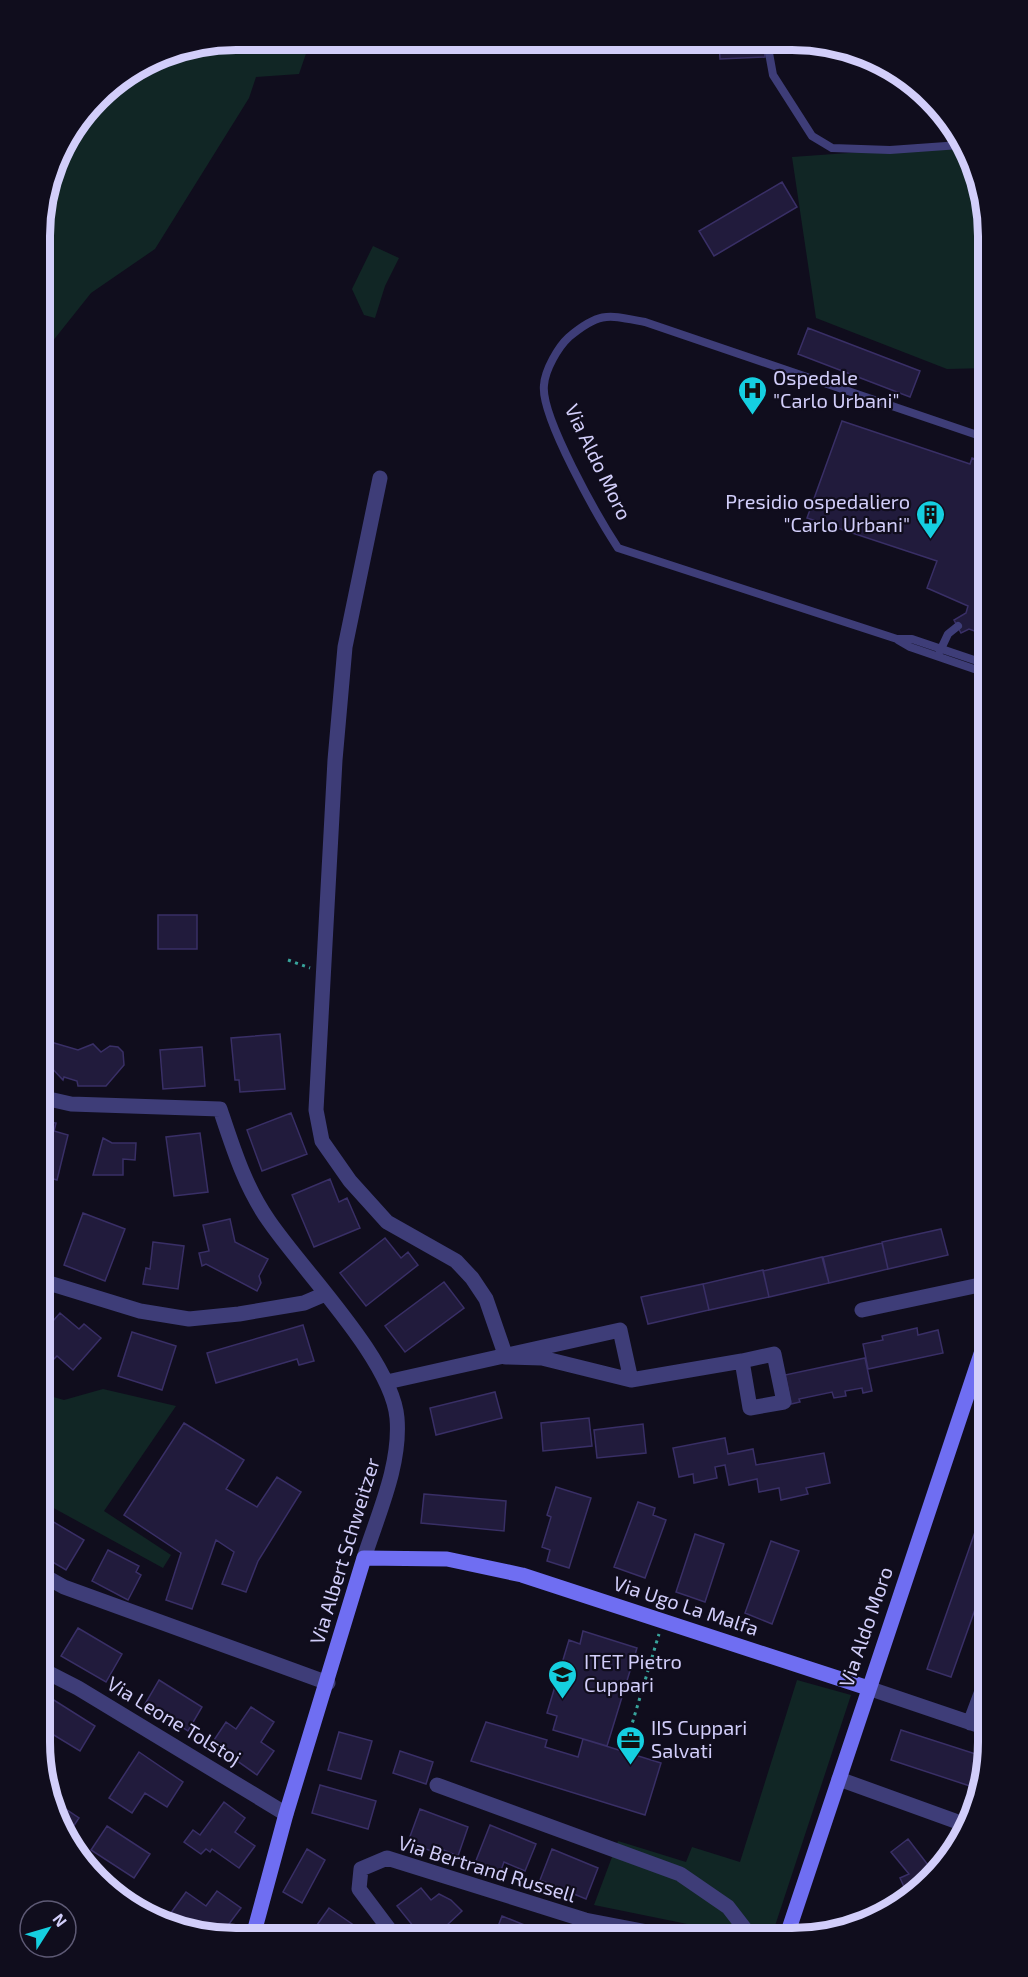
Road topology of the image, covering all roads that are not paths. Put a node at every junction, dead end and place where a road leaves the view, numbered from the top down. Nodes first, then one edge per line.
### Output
1 (768, 50) edge
2 (955, 145) edge
3 (978, 434) edge
4 (380, 478) dead end
5 (958, 626) dead end
6 (897, 639) junction
7 (940, 648) junction
8 (938, 657) junction
9 (978, 661) edge
10 (978, 670) edge
11 (50, 1099) edge
12 (50, 1284) edge
13 (978, 1285) edge
14 (325, 1294) junction
15 (862, 1310) dead end
16 (506, 1357) junction
17 (742, 1361) dead end
18 (978, 1371) edge
19 (631, 1380) junction
20 (387, 1382) junction
21 (364, 1558) junction
22 (50, 1579) edge
23 (50, 1674) edge
24 (328, 1683) junction
25 (867, 1688) junction
26 (978, 1701) edge
27 (970, 1723) junction
28 (978, 1726) edge
29 (839, 1779) junction
30 (437, 1785) dead end
31 (286, 1814) junction
32 (960, 1823) edge
33 (255, 1928) edge
34 (387, 1928) edge
35 (627, 1928) edge
36 (744, 1928) edge
37 (789, 1928) edge

1 - 2 lane
3 - 6 lane, Via Aldo Moro
4 - 16 street
5 - 7 lane
6 - 7 lane, Via Aldo Moro
6 - 8 lane, Via Aldo Moro
7 - 8 lane
7 - 9 lane, Via Aldo Moro
8 - 10 lane, Via Aldo Moro
11 - 14 street, Via Albert Schweitzer
12 - 14 street
13 - 15 street
14 - 20 street, Via Albert Schweitzer
16 - 19 street
16 - 19 street
16 - 20 street
17 - 19 street
18 - 25 street, Via Aldo Moro
20 - 21 street, Via Albert Schweitzer
21 - 24 street, Via Albert Schweitzer
21 - 25 street, Via Ugo La Malfa
22 - 24 street
23 - 31 street, Via Leone Tolstoj
24 - 31 street, Via Albert Schweitzer
25 - 27 street, Via Ugo La Malfa
25 - 29 street, Via Aldo Moro
26 - 27 street
27 - 28 street, Via Ugo La Malfa
29 - 32 street
29 - 37 street, Via Aldo Moro
30 - 36 street
31 - 33 street, Via Albert Schweitzer
34 - 35 street, Via Bertrand Russell

